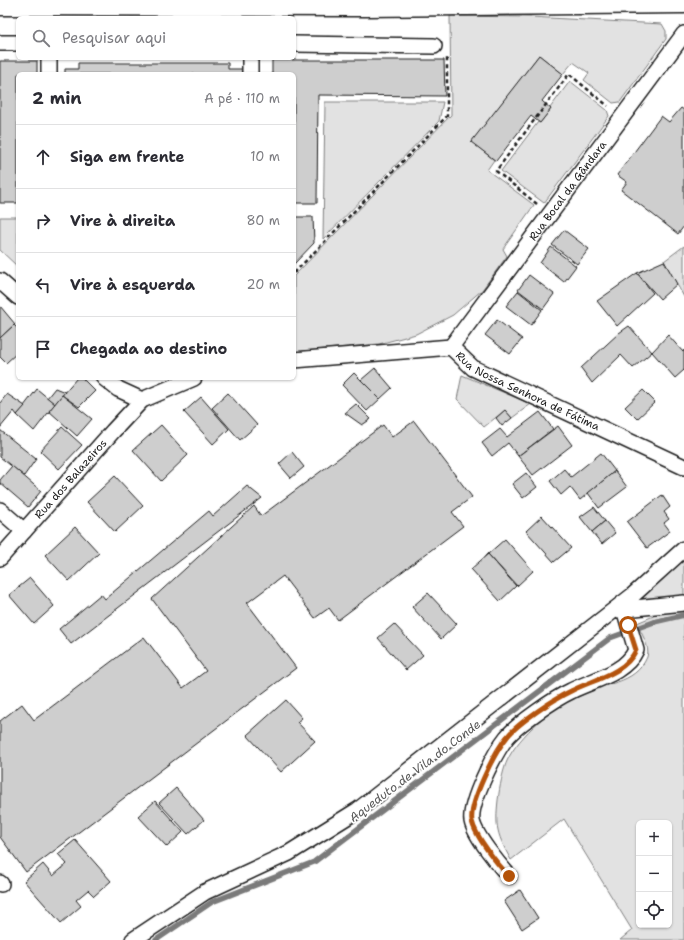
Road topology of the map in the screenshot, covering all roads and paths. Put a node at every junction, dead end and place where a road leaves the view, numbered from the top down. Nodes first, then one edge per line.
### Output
1 (684, 2) edge
2 (0, 4) edge
3 (157, 11) edge
4 (684, 34) edge
5 (0, 43) edge
6 (16, 43) edge
7 (296, 44) edge
8 (434, 46) joint
9 (49, 60) edge
10 (250, 60) edge
11 (49, 72) edge
12 (250, 72) edge
13 (608, 106) dead end
14 (534, 209) dead end
15 (296, 271) edge
16 (0, 281) edge
17 (16, 295) edge
18 (451, 347) junction
19 (296, 360) edge
20 (107, 380) edge
21 (189, 380) edge
22 (142, 400) junction
23 (684, 467) edge
24 (0, 510) edge
25 (24, 531) junction
26 (684, 549) edge
27 (0, 558) edge
28 (684, 603) edge
29 (619, 609) junction
30 (509, 876) dead end
31 (133, 940) edge

1 - 3 main road
2 - 3 main road
4 - 18 street, Rua Bocal da Gândara
5 - 6 street
7 - 8 street
8 - 15 path
9 - 11 street
10 - 12 street
13 - 14 path
16 - 17 street
18 - 19 street, Rua Nossa Senhora de Fátima
18 - 23 street, Rua Nossa Senhora de Fátima
20 - 22 street
21 - 22 street
22 - 25 street, Rua dos Balazeiros
24 - 25 street
25 - 27 street, Rua dos Balazeiros
26 - 29 street
28 - 29 street
29 - 30 street
29 - 31 street

